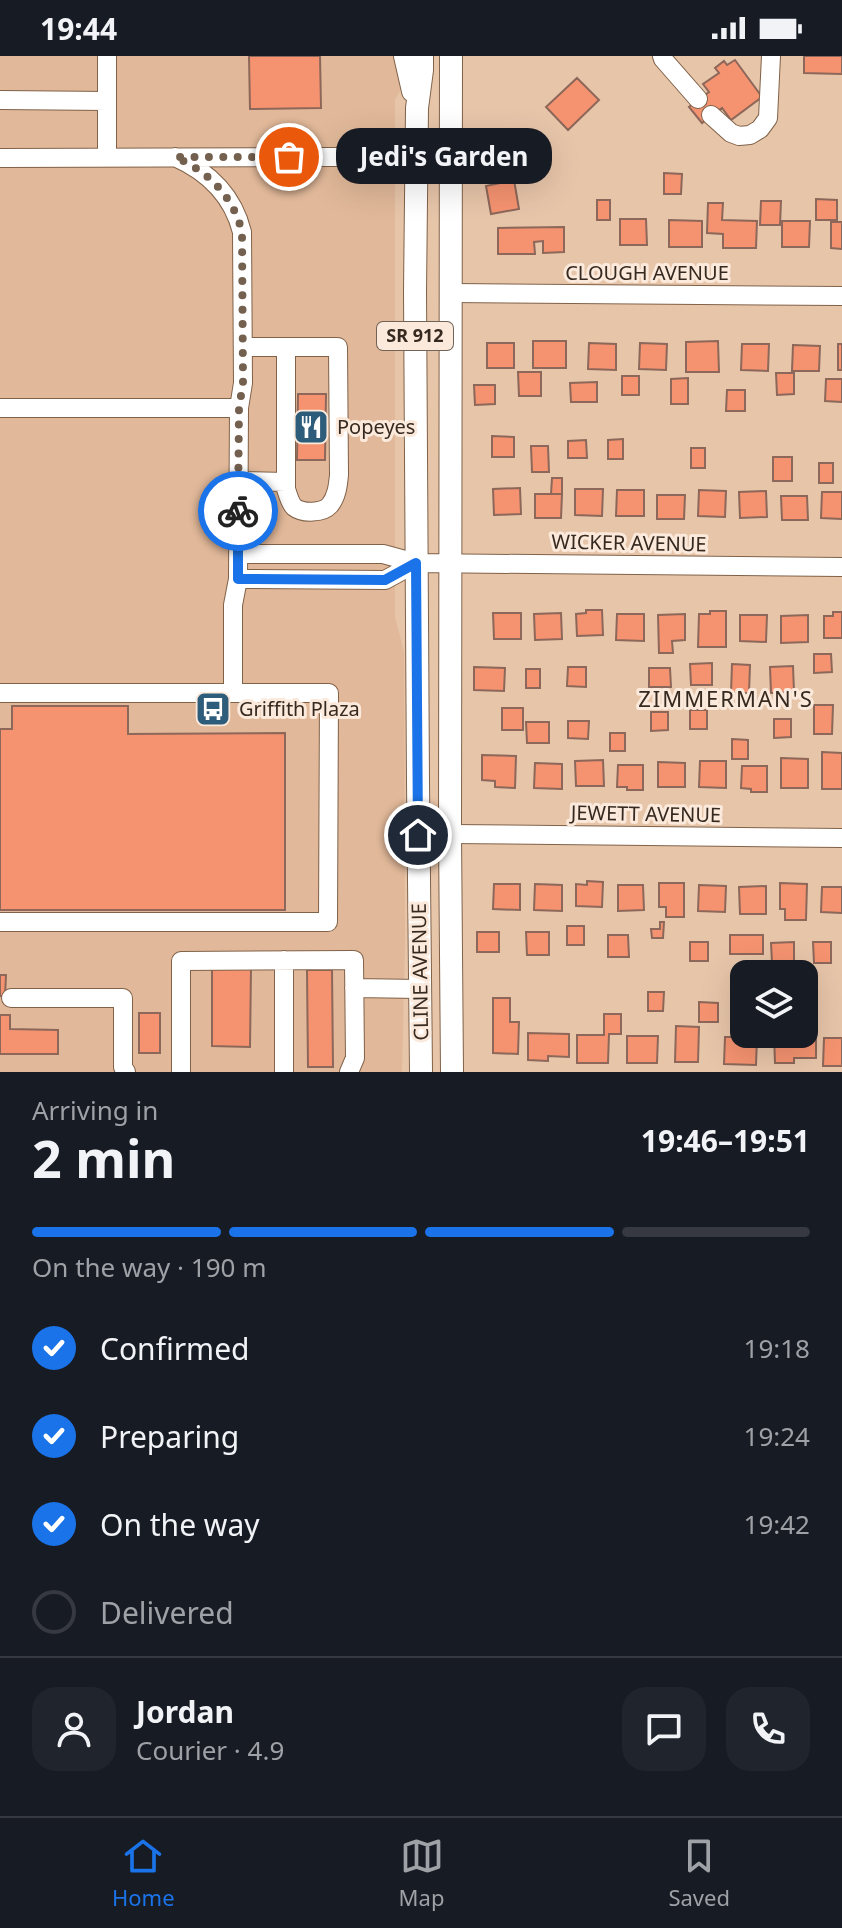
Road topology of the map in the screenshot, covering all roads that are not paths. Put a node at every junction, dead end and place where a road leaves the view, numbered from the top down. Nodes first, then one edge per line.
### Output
1 (107, 56) edge
2 (405, 56) edge
3 (422, 56) edge
4 (451, 56) edge
5 (662, 56) edge
6 (771, 56) edge
7 (698, 99) dead end
8 (0, 100) edge
9 (107, 101) junction
10 (417, 108) junction
11 (711, 115) dead end
12 (107, 157) junction
13 (175, 157) junction
14 (337, 157) dead end
15 (0, 158) edge
16 (451, 293) junction
17 (842, 296) edge
18 (243, 347) junction
19 (286, 347) junction
20 (0, 408) edge
21 (239, 408) junction
22 (238, 481) junction
23 (286, 482) junction
24 (238, 554) junction
25 (416, 563) junction
26 (450, 564) junction
27 (842, 567) edge
28 (238, 579) junction
29 (0, 693) edge
30 (233, 693) junction
31 (450, 834) junction
32 (842, 838) edge
33 (0, 922) edge
34 (284, 960) junction
35 (354, 988) junction
36 (420, 989) junction
37 (11, 998) dead end
38 (126, 1072) edge
39 (181, 1072) edge
40 (284, 1072) edge
41 (349, 1072) edge
42 (421, 1072) edge
43 (452, 1072) edge

1 - 9 street
2 - 10 main road
3 - 10 main road, CLINE AVENUE / SR 912
4 - 16 main road, CLINE AVENUE / SR 912
5 - 7 street
6 - 11 street
8 - 9 street
9 - 12 street
10 - 25 main road, CLINE AVENUE / SR 912
12 - 13 street
12 - 15 street
13 - 14 street
13 - 18 street
16 - 17 street, CLOUGH AVENUE
16 - 26 main road, CLINE AVENUE / SR 912
18 - 19 street
18 - 21 street
19 - 23 street
19 - 23 street
20 - 21 street
21 - 22 street
22 - 23 street
22 - 24 street
24 - 25 street, WICKER AVENUE
24 - 28 street
25 - 26 street, WICKER AVENUE
25 - 28 street
25 - 36 main road, CLINE AVENUE / SR 912
26 - 27 street, WICKER AVENUE
26 - 31 main road, CLINE AVENUE / SR 912
28 - 30 street
29 - 30 street
30 - 33 street
31 - 32 street, JEWETT AVENUE
31 - 43 main road, CLINE AVENUE / SR 912
34 - 35 street
34 - 39 street
34 - 40 street
35 - 36 street
35 - 41 street
36 - 42 main road, CLINE AVENUE / SR 912
37 - 38 street

